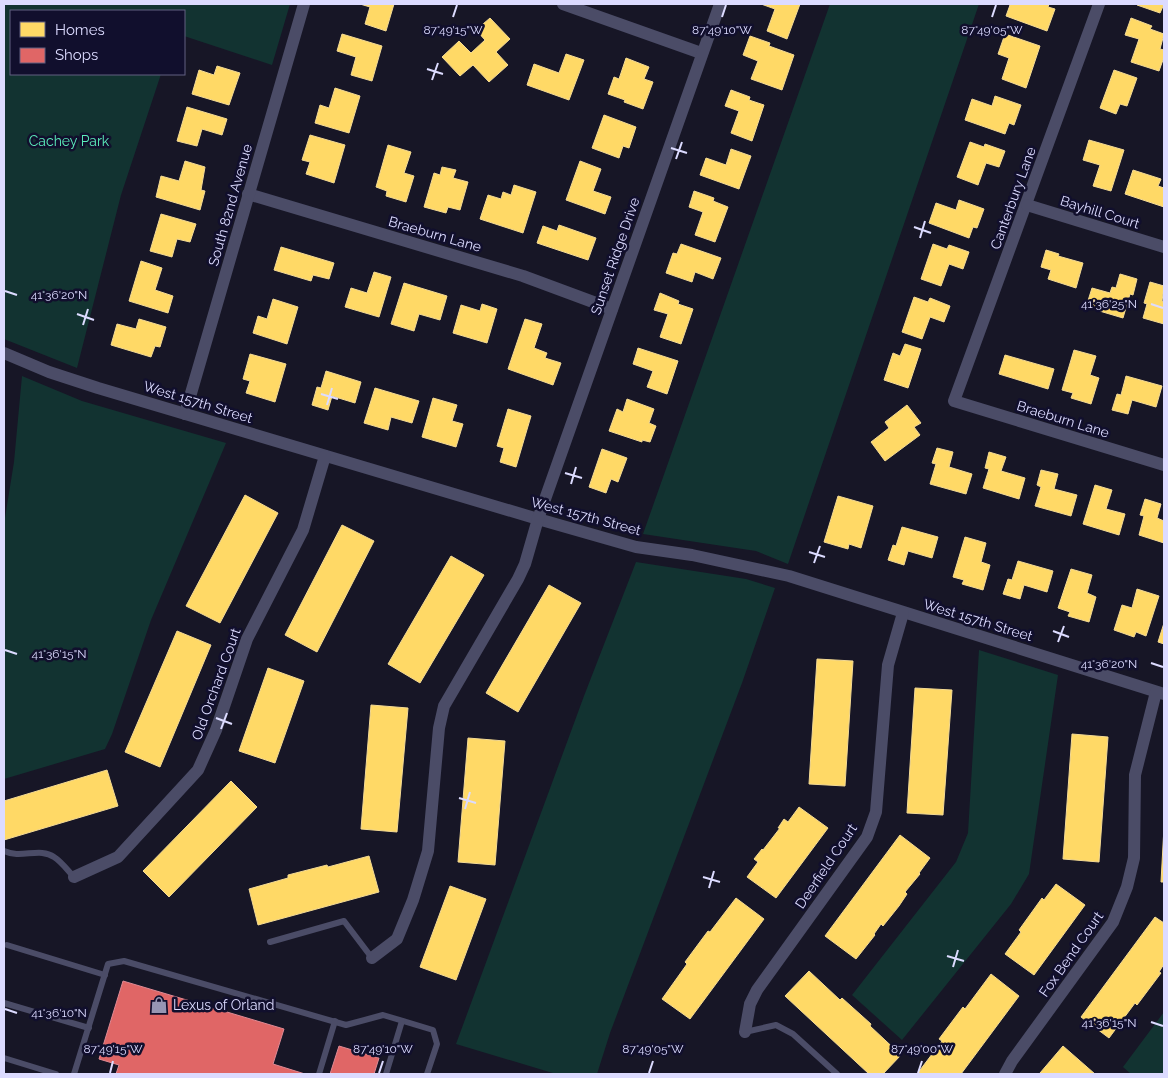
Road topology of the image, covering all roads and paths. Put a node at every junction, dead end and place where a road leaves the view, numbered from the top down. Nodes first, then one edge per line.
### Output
1 (304, 4) edge
2 (563, 4) edge
3 (720, 4) edge
4 (1099, 4) edge
5 (701, 53) junction
6 (248, 194) junction
7 (1026, 205) junction
8 (1164, 247) edge
9 (612, 310) junction
10 (4, 353) edge
11 (954, 401) joint
12 (185, 414) junction
13 (325, 456) junction
14 (1164, 465) edge
15 (538, 519) junction
16 (903, 612) junction
17 (1160, 693) edge
18 (4, 851) edge
19 (74, 877) joint
20 (270, 942) dead end
21 (7, 945) dead end
22 (372, 958) joint
23 (105, 975) junction
24 (4, 1003) edge
25 (335, 1021) junction
26 (402, 1021) junction
27 (89, 1028) junction
28 (744, 1032) joint
29 (4, 1058) edge
30 (56, 1074) edge
31 (74, 1074) edge
32 (319, 1074) edge
33 (386, 1074) edge
34 (428, 1074) edge
35 (838, 1074) edge
36 (1006, 1074) edge

1 - 6 street, South 82nd Avenue
2 - 5 street
3 - 5 street, Sunset Ridge Drive
4 - 7 street, Canterbury Lane
5 - 9 street, Sunset Ridge Drive
6 - 9 street, Braeburn Lane
6 - 12 street, South 82nd Avenue
7 - 8 street, Bayhill Court
7 - 11 street, Canterbury Lane
9 - 15 street, Sunset Ridge Drive
10 - 12 street, West 157th Street
11 - 14 street, Braeburn Lane
12 - 13 street, West 157th Street
13 - 15 street, West 157th Street
13 - 19 street, Old Orchard Court
15 - 16 street, West 157th Street
15 - 22 street, Sunset Ridge Drive
16 - 17 street, West 157th Street
16 - 28 street, Deerfield Court
17 - 36 street, Fox Bend Court
18 - 19 lane
20 - 22 lane
21 - 23 lane
23 - 25 lane
23 - 27 lane
24 - 27 lane
25 - 26 lane
25 - 32 lane
26 - 33 lane
26 - 34 lane
27 - 31 lane
28 - 35 lane
29 - 30 lane

